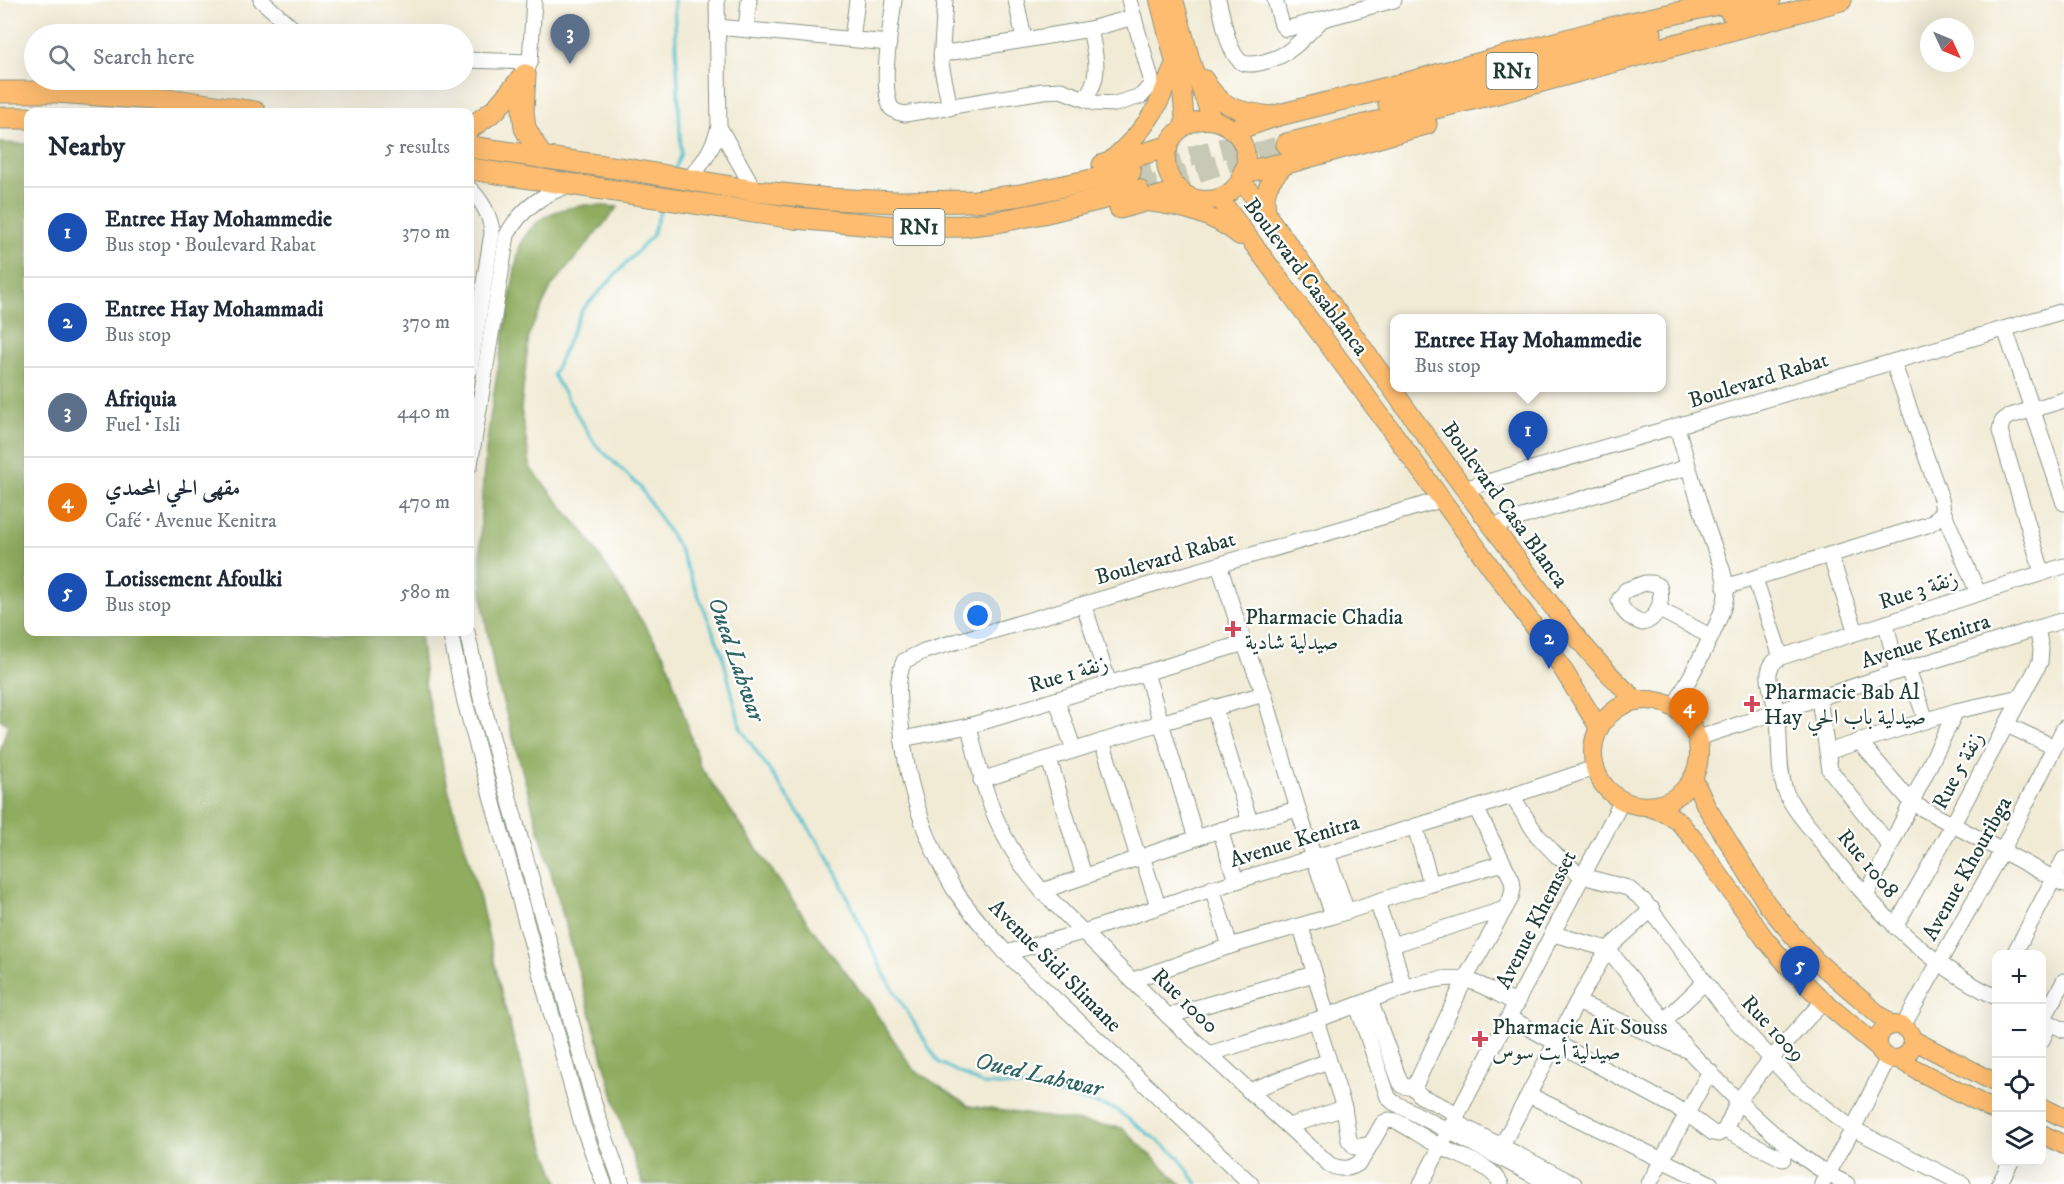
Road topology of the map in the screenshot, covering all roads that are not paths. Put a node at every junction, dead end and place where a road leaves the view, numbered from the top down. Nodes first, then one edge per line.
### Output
1 (261, 0) edge
2 (534, 0) edge
3 (717, 0) edge
4 (749, 0) edge
5 (857, 0) edge
6 (894, 0) edge
7 (945, 0) edge
8 (1016, 0) edge
9 (1130, 0) edge
10 (1159, 0) edge
11 (1174, 0) edge
12 (1218, 0) edge
13 (1275, 0) edge
14 (1394, 0) edge
15 (1770, 0) edge
16 (1841, 0) edge
17 (1365, 4) edge
18 (1134, 17) junction
19 (1742, 17) junction
20 (1322, 20) junction
21 (288, 24) edge
22 (717, 27) junction
23 (746, 29) junction
24 (1089, 29) junction
25 (852, 39) junction
26 (1024, 39) junction
27 (889, 43) junction
28 (941, 54) junction
29 (474, 61) edge
30 (1183, 64) junction
31 (528, 69) junction
32 (0, 92) edge
33 (1084, 99) junction
34 (228, 108) edge
35 (950, 108) junction
36 (0, 118) edge
37 (24, 118) edge
38 (1212, 119) junction
39 (1185, 124) junction
40 (474, 125) edge
41 (719, 127) junction
42 (1234, 130) junction
43 (1282, 139) junction
44 (1167, 147) junction
45 (474, 148) edge
46 (542, 158) junction
47 (1107, 164) junction
48 (474, 171) edge
49 (1243, 176) junction
50 (683, 178) junction
51 (577, 184) junction
52 (1138, 188) junction
53 (755, 191) junction
54 (1180, 191) junction
55 (474, 193) edge
56 (1218, 198) junction
57 (1270, 219) junction
58 (1252, 245) junction
59 (2064, 311) edge
60 (2005, 329) junction
61 (474, 345) edge
62 (1893, 362) junction
63 (1390, 386) edge
64 (1394, 392) edge
65 (2064, 400) edge
66 (2031, 408) junction
67 (1677, 427) junction
68 (474, 440) edge
69 (2057, 462) edge
70 (1688, 467) junction
71 (1464, 489) junction
72 (1440, 500) junction
73 (2064, 503) edge
74 (1943, 511) junction
75 (1492, 526) junction
76 (1830, 555) junction
77 (1219, 565) junction
78 (2064, 566) edge
79 (2042, 572) junction
80 (1755, 579) junction
81 (1725, 587) junction
82 (1978, 593) junction
83 (1084, 604) junction
84 (1658, 609) dead end
85 (2064, 620) edge
86 (1886, 623) junction
87 (2037, 628) junction
88 (1856, 632) junction
89 (451, 636) edge
90 (467, 636) edge
91 (1710, 636) junction
92 (1244, 643) junction
93 (1784, 656) junction
94 (904, 661) joint
95 (1903, 670) junction
96 (1146, 673) junction
97 (1109, 684) junction
98 (1264, 694) junction
99 (2020, 697) junction
100 (1819, 699) junction
101 (1057, 700) junction
102 (1637, 700) junction
103 (1214, 707) junction
104 (1674, 708) junction
105 (1956, 711) junction
106 (1777, 713) junction
107 (1926, 720) junction
108 (1160, 723) junction
109 (2007, 725) junction
110 (969, 726) junction
111 (1599, 728) junction
112 (2064, 728) edge
113 (1698, 738) junction
114 (902, 739) junction
115 (1102, 741) junction
116 (1859, 741) junction
117 (1074, 750) junction
118 (1827, 752) junction
119 (2056, 754) edge
120 (1049, 759) junction
121 (1594, 768) junction
122 (1693, 778) junction
123 (981, 780) junction
124 (1512, 796) junction
125 (1622, 801) junction
126 (1912, 803) junction
127 (1649, 807) junction
128 (1298, 808) junction
129 (1476, 808) junction
130 (1250, 822) junction
131 (1953, 824) junction
132 (1415, 826) junction
133 (1220, 830) junction
134 (1196, 838) junction
135 (1890, 846) junction
136 (2002, 851) junction
137 (1321, 856) junction
138 (1140, 857) junction
139 (2064, 860) edge
140 (1503, 863) junction
141 (1084, 876) junction
142 (1582, 876) junction
143 (1236, 880) junction
144 (2059, 881) edge
145 (1431, 884) junction
146 (1212, 888) junction
147 (1042, 891) junction
148 (1866, 896) junction
149 (1377, 902) junction
150 (1158, 906) junction
151 (1505, 909) junction
152 (1652, 909) junction
153 (1340, 914) junction
154 (1300, 927) junction
155 (1895, 927) junction
156 (1083, 932) junction
157 (1553, 934) junction
158 (1392, 945) junction
159 (1230, 946) junction
160 (1608, 949) junction
161 (2016, 950) edge
162 (1006, 953) junction
163 (1939, 964) junction
164 (1314, 974) junction
165 (1465, 979) junction
166 (1133, 980) junction
167 (2064, 981) edge
168 (1704, 983) junction
169 (1404, 988) junction
170 (1992, 991) edge
171 (1822, 1001) junction
172 (1364, 1002) junction
173 (1577, 1002) junction
174 (1513, 1011) junction
175 (1168, 1016) junction
176 (1321, 1018) junction
177 (2046, 1019) edge
178 (1664, 1021) junction
179 (2046, 1021) edge
180 (1902, 1030) junction
181 (2064, 1030) edge
182 (1556, 1042) junction
183 (1688, 1050) junction
184 (1209, 1054) junction
185 (1888, 1055) junction
186 (1772, 1059) junction
187 (1328, 1061) junction
188 (1710, 1071) junction
189 (1992, 1081) edge
190 (1414, 1088) junction
191 (1249, 1091) junction
192 (1529, 1095) junction
193 (1738, 1101) junction
194 (1344, 1108) junction
195 (1992, 1109) edge
196 (2046, 1109) edge
197 (1686, 1113) junction
198 (2064, 1118) edge
199 (1454, 1123) junction
200 (1288, 1126) junction
201 (1853, 1129) junction
202 (1725, 1130) junction
203 (2046, 1136) edge
204 (1371, 1144) junction
205 (2064, 1145) edge
206 (1501, 1146) junction
207 (1441, 1147) junction
208 (1783, 1159) dead end
209 (1662, 1160) junction
210 (2008, 1166) edge
211 (1825, 1179) edge
212 (604, 1184) edge
213 (622, 1184) edge
214 (1251, 1184) edge
215 (1421, 1184) edge
216 (1501, 1184) edge
217 (1550, 1184) edge
218 (1575, 1184) edge
219 (1649, 1184) edge
220 (1711, 1184) edge
221 (1847, 1184) edge
222 (1963, 1184) edge
223 (1999, 1184) edge

1 - 21 street
2 - 31 street
3 - 22 street
4 - 23 street
5 - 25 street
6 - 27 street
7 - 28 street
8 - 26 street
9 - 18 street
10 - 30 main road
11 - 30 main road
12 - 20 street
13 - 20 street
14 - 17 street
15 - 19 highway
16 - 19 highway
17 - 20 street
18 - 24 street
18 - 33 street
19 - 43 highway
19 - 43 highway
22 - 23 street
22 - 41 street
23 - 25 street
24 - 26 street
24 - 33 street
25 - 27 street
26 - 28 street
27 - 35 street
28 - 35 street
29 - 31 street
30 - 38 main road
30 - 39 main road
30 - 43 main road
30 - 47 main road
31 - 40 highway
31 - 46 highway
32 - 34 highway
33 - 35 street
36 - 37 highway
38 - 39 main road
38 - 42 main road
39 - 44 main road
41 - 50 street
41 - 53 street
42 - 43 highway
42 - 49 main road
43 - 49 highway
43 - 57 main road
44 - 47 highway
44 - 54 main road
45 - 46 highway, RN1
46 - 50 highway, RN1
47 - 53 highway
48 - 51 highway
49 - 56 main road
49 - 57 main road, Boulevard Casa Blanca
50 - 53 highway, RN1
51 - 52 highway
51 - 68 street
52 - 53 highway, RN1
52 - 54 highway
52 - 58 main road
54 - 56 main road
55 - 61 street
56 - 58 main road, Boulevard Casablanca
57 - 63 main road, Boulevard Casa Blanca
58 - 72 main road, Boulevard Casablanca
59 - 60 street, Boulevard Rabat
60 - 62 street, Boulevard Rabat
60 - 66 street
62 - 67 street, Boulevard Rabat
62 - 74 street
64 - 71 main road, Boulevard Casa Blanca
65 - 66 street
66 - 69 street
66 - 79 street
67 - 70 street
67 - 71 street, Boulevard Rabat
69 - 73 street
70 - 75 street
70 - 81 street
71 - 75 main road, Boulevard Casa Blanca
72 - 77 street, Boulevard Rabat
72 - 111 main road
74 - 76 street
74 - 82 street
75 - 102 main road, Boulevard Casa Blanca
76 - 80 street
76 - 88 street
77 - 83 street, Boulevard Rabat
77 - 92 street
78 - 79 street, Rue 3 زنقة
79 - 82 street, Rue 3 زنقة
80 - 81 street
80 - 93 street
81 - 91 street
82 - 86 street, Rue 3 زنقة
83 - 94 street, Boulevard Rabat
83 - 97 street
84 - 91 street
85 - 87 street, Avenue Kenitra
86 - 88 street, Rue 3 زنقة
86 - 95 street
87 - 95 street, Avenue Kenitra
87 - 99 street, Rue 5 زنقة
88 - 93 street, Rue 3 زنقة
89 - 212 street
90 - 213 street
91 - 104 street
92 - 96 street, Rue 1 زنقة
92 - 98 street
93 - 106 street, Rue 1008
94 - 114 street, Avenue Sidi Slimane
95 - 100 street, Avenue Kenitra
95 - 107 street
96 - 97 street, Rue 1 زنقة
96 - 108 street
97 - 101 street, Rue 1 زنقة
98 - 103 street
98 - 128 street
99 - 105 street
99 - 109 street, Rue 5 زنقة
100 - 106 street, Avenue Kenitra
100 - 118 street
101 - 110 street, Rue 1 زنقة
101 - 117 street
102 - 104 main road
102 - 111 main road
103 - 108 street
103 - 130 street
104 - 113 main road
105 - 107 street
105 - 126 street
106 - 113 street, Avenue Kenitra
106 - 148 street, Rue 1008
107 - 116 street
108 - 115 street
108 - 134 street
109 - 119 street
109 - 131 street, Rue 5 زنقة
110 - 114 street, Rue 1 زنقة
110 - 123 street, Rue 1000
111 - 121 main road
112 - 119 street, Avenue Khouribga
113 - 122 main road
114 - 162 street, Avenue Sidi Slimane
115 - 117 street
115 - 138 street
116 - 118 street
116 - 126 street
117 - 120 street
118 - 135 street
119 - 136 street, Avenue Khouribga
120 - 123 street
120 - 141 street
121 - 124 street, Avenue Kenitra
121 - 125 main road
122 - 127 main road
122 - 180 main road
123 - 147 street, Rue 1000
124 - 129 street, Avenue Kenitra
124 - 142 street
125 - 127 main road
125 - 142 street, Avenue Khemsset
126 - 131 street
126 - 135 street
127 - 171 main road
128 - 130 street
128 - 137 street
129 - 132 street, Avenue Kenitra
129 - 140 street
130 - 133 street
131 - 136 street
131 - 155 street, Rue 5 زنقة
132 - 137 street, Avenue Kenitra
132 - 145 street
133 - 134 street
133 - 143 street
134 - 138 street
135 - 148 street
136 - 144 street
136 - 163 street, Avenue Khouribga
137 - 143 street, Avenue Kenitra
137 - 153 street
138 - 141 street
138 - 150 street
139 - 144 street
140 - 145 street
140 - 151 street
141 - 147 street
142 - 152 street, Rue 1009
142 - 157 street, Avenue Khemsset
143 - 146 street, Avenue Kenitra
144 - 161 street
145 - 149 street
146 - 150 street, Avenue Kenitra
146 - 159 street
147 - 156 street, Rue 1000
148 - 155 street, Rue 1008
149 - 153 street
149 - 158 street
150 - 156 street, Avenue Kenitra
151 - 158 street
151 - 165 street
152 - 160 street
152 - 168 street, Rue 1009
153 - 154 street
154 - 159 street
154 - 164 street
155 - 163 street, Rue 1008
156 - 162 street, Avenue Kenitra
156 - 166 street, Rue 1000
157 - 160 street
157 - 174 street, Avenue Khemsset
158 - 169 street
159 - 166 street
160 - 173 street
160 - 178 street
162 - 214 street, Avenue Sidi Slimane
163 - 170 street, Rue 1008
163 - 180 street, Avenue Khouribga
164 - 175 street
164 - 176 street
165 - 169 street
165 - 174 street
165 - 190 street
166 - 175 street, Rue 1000
167 - 177 street
168 - 178 street
168 - 186 street, Rue 1009
169 - 172 street
171 - 185 main road
171 - 186 street
172 - 176 street
172 - 190 street
172 - 199 street
173 - 182 street
173 - 183 street
174 - 182 street
174 - 199 street, Avenue Khemsset
175 - 184 street, Rue 1000
176 - 184 street
176 - 187 street
178 - 183 street
179 - 181 street
180 - 185 main road
180 - 185 main road
180 - 189 main road
182 - 192 street
182 - 197 street
183 - 188 street
184 - 191 street, Rue 1000
185 - 195 main road
185 - 201 street
186 - 193 street
186 - 201 street, Rue 1009
187 - 191 street
187 - 194 street
188 - 193 street
188 - 197 street
190 - 199 street
191 - 200 street, Rue 1000
192 - 206 street
192 - 209 street
193 - 202 street
193 - 211 street
194 - 200 street
194 - 204 street
196 - 198 main road
197 - 202 street
197 - 209 street
199 - 206 street
199 - 207 street, Avenue Khemsset
199 - 217 street
200 - 204 street, Rue 1000
201 - 211 street
201 - 222 street, Rue 1009
202 - 208 street
203 - 205 main road
204 - 207 street, Rue 1000
206 - 218 street
207 - 215 street, Avenue Khemsset
207 - 216 street
209 - 219 street
209 - 220 street
210 - 223 street
211 - 221 street

